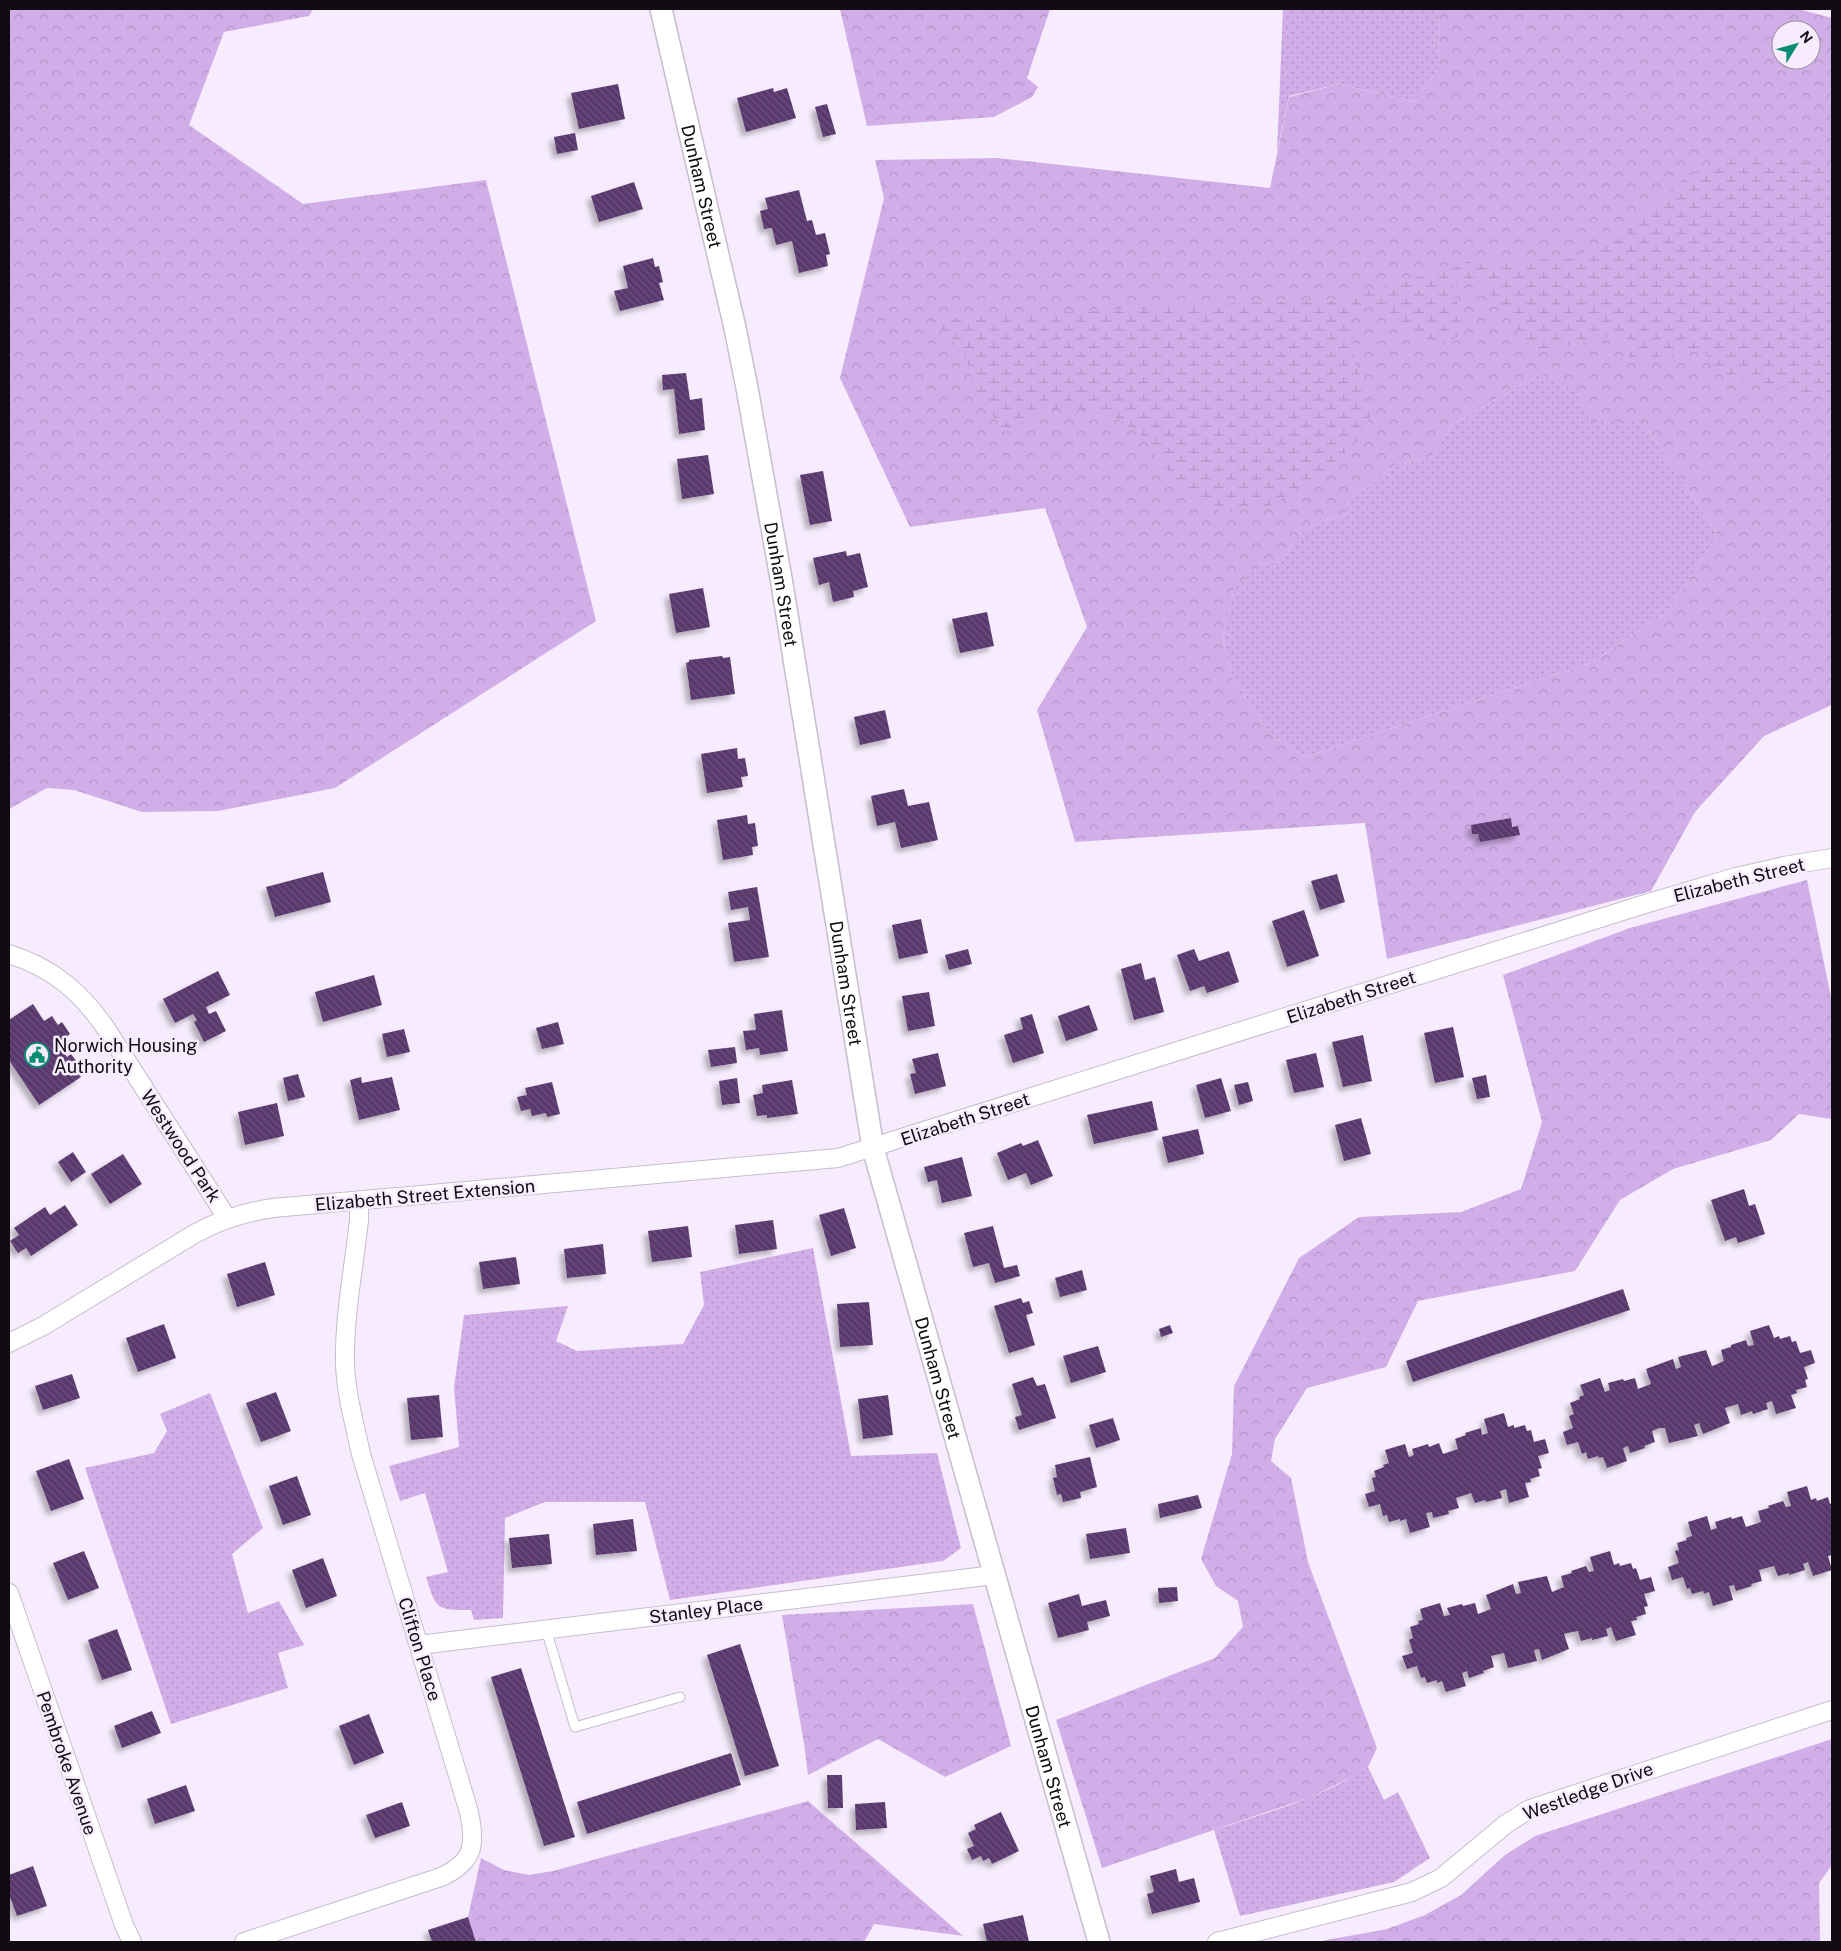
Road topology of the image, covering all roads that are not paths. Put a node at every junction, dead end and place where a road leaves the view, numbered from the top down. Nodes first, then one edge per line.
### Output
1 (661, 9) edge
2 (1832, 858) edge
3 (9, 954) edge
4 (873, 1148) junction
5 (359, 1201) junction
6 (227, 1218) junction
7 (9, 1343) edge
8 (994, 1575) junction
9 (9, 1593) edge
10 (546, 1629) junction
11 (418, 1644) junction
12 (680, 1697) dead end
13 (1832, 1710) edge
14 (130, 1938) edge
15 (244, 1942) edge
16 (1098, 1942) edge
17 (1217, 1942) edge

1 - 4 street, Dunham Street
2 - 4 street, Elizabeth Street
3 - 6 street, Westwood Park
4 - 5 street, Elizabeth Street Extension
4 - 8 street, Dunham Street
5 - 6 street, Elizabeth Street Extension
5 - 11 street, Clifton Place
6 - 7 street, Elizabeth Street Extension
8 - 10 street, Stanley Place
8 - 16 street, Dunham Street
9 - 14 street, Pembroke Avenue
10 - 11 street, Stanley Place
10 - 12 lane
11 - 15 street, Clifton Place
13 - 17 street, Westledge Drive

